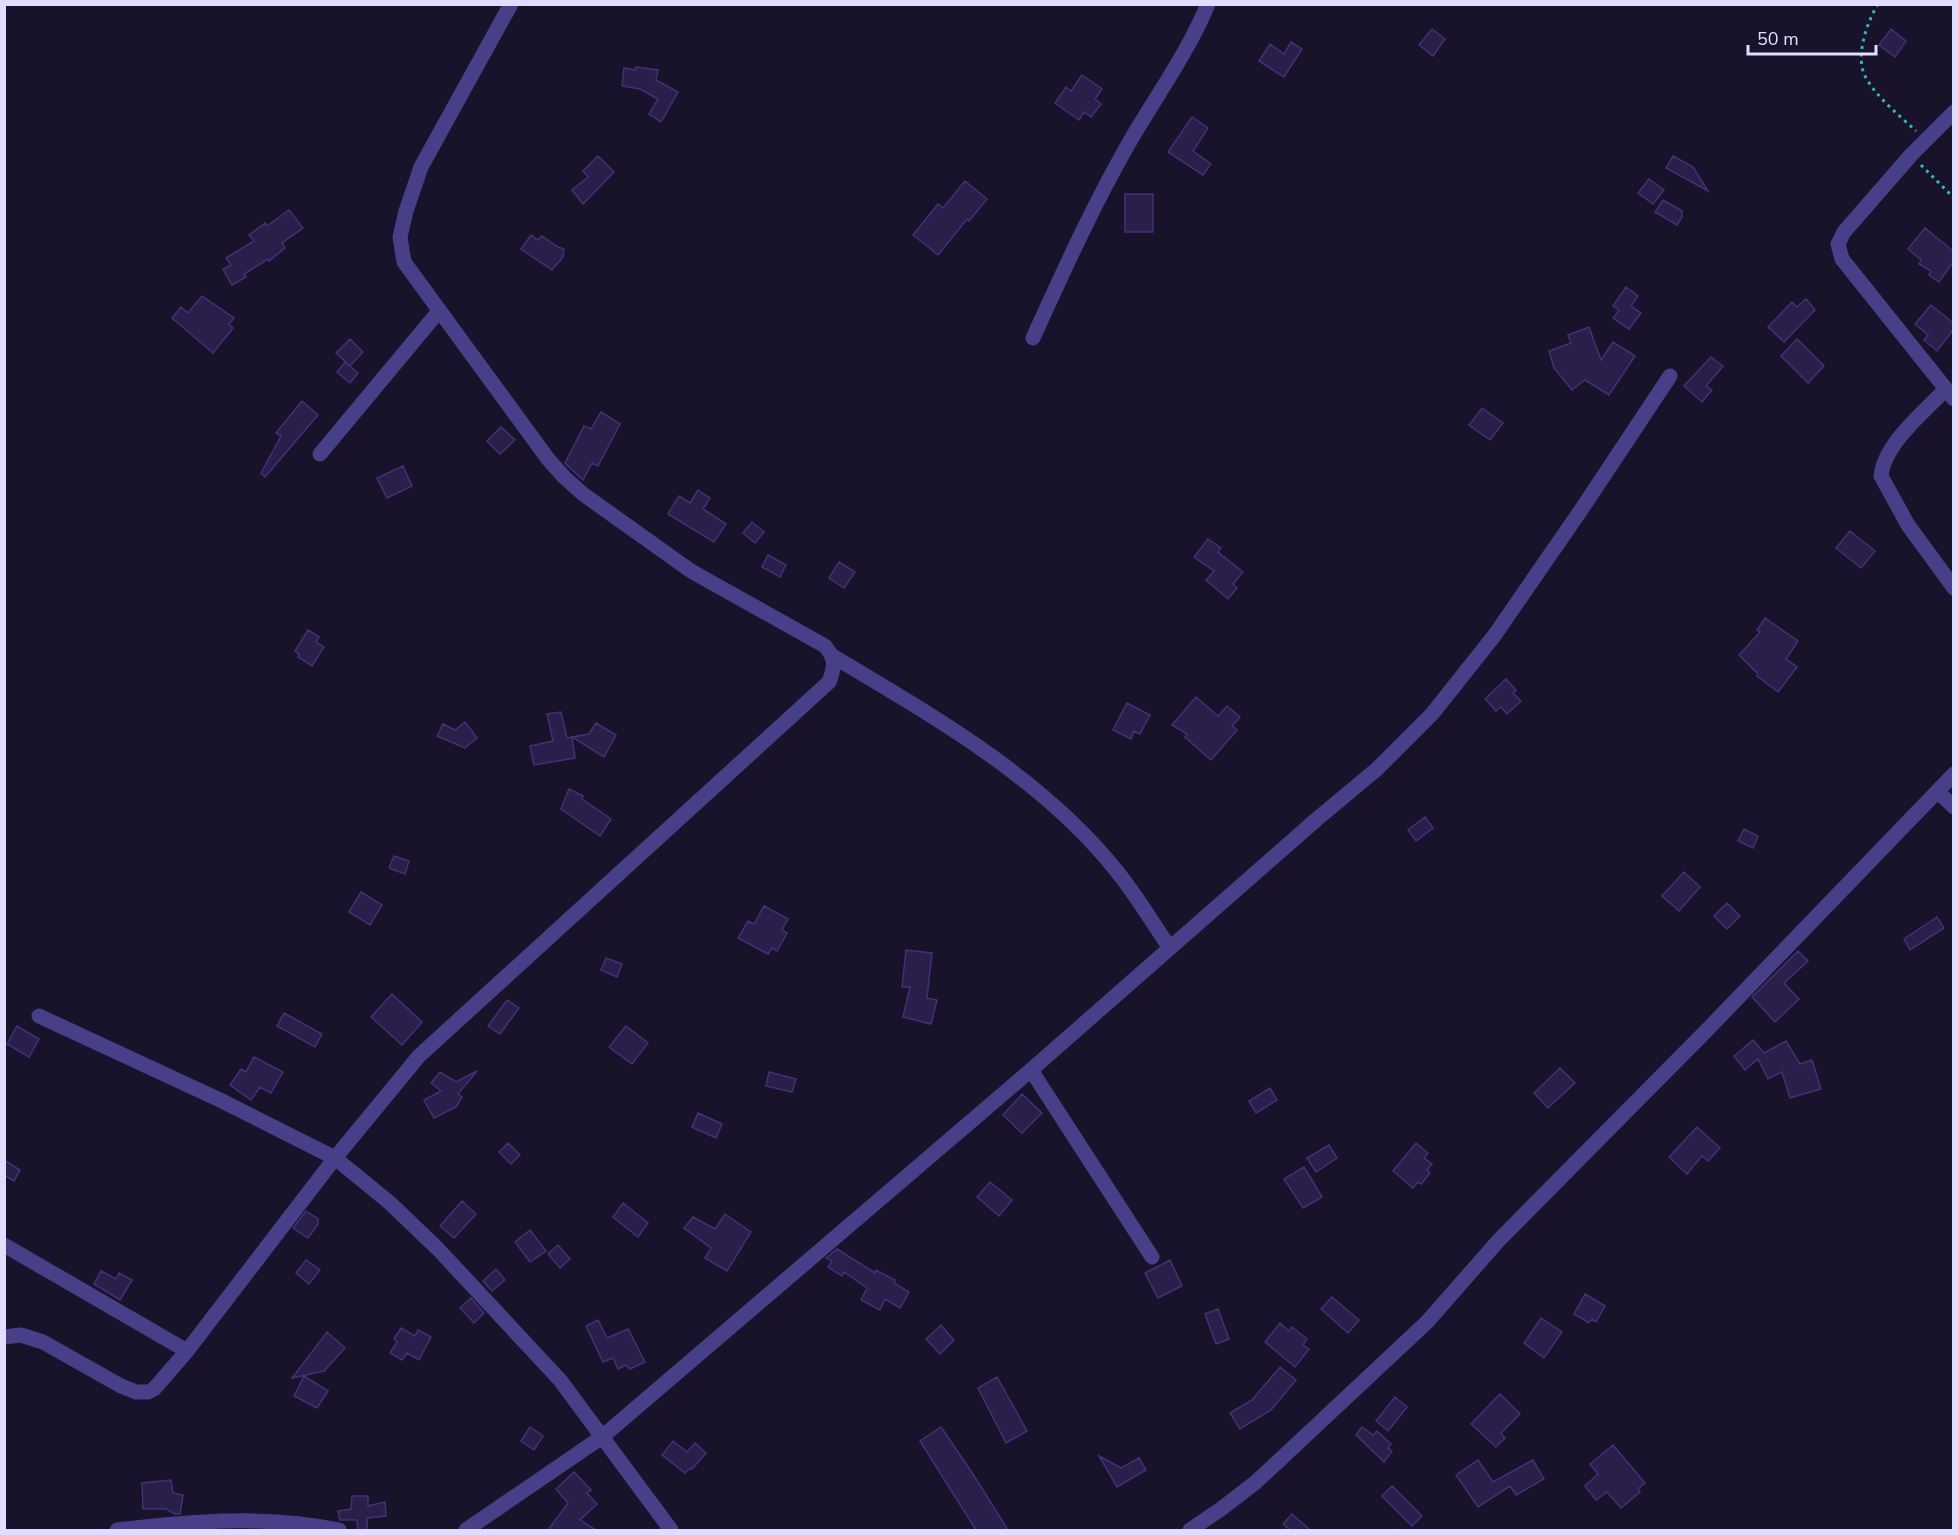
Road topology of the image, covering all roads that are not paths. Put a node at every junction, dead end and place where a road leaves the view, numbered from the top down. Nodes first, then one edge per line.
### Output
1 (511, 4) edge
2 (1208, 4) edge
3 (1953, 112) edge
4 (439, 311) junction
5 (1033, 338) dead end
6 (1670, 376) dead end
7 (1949, 394) edge
8 (320, 454) dead end
9 (1953, 588) edge
10 (834, 657) junction
11 (1953, 774) edge
12 (1938, 792) junction
13 (1953, 807) edge
14 (1170, 948) junction
15 (39, 1016) dead end
16 (1031, 1070) junction
17 (335, 1158) junction
18 (4, 1245) edge
19 (1152, 1257) dead end
20 (4, 1337) edge
21 (187, 1351) junction
22 (602, 1437) junction
23 (117, 1530) edge
24 (339, 1530) edge
25 (466, 1530) edge
26 (671, 1530) edge
27 (1190, 1530) edge

1 - 4 street
2 - 5 street
3 - 7 street
4 - 8 street
4 - 10 street
6 - 14 street
7 - 9 street
10 - 14 street
10 - 17 street
11 - 12 street
12 - 13 street
12 - 27 street
14 - 16 street
15 - 17 street
16 - 19 street
16 - 22 street
17 - 21 street
17 - 22 street
18 - 21 street
20 - 21 street
22 - 25 street
22 - 26 street
23 - 24 street

